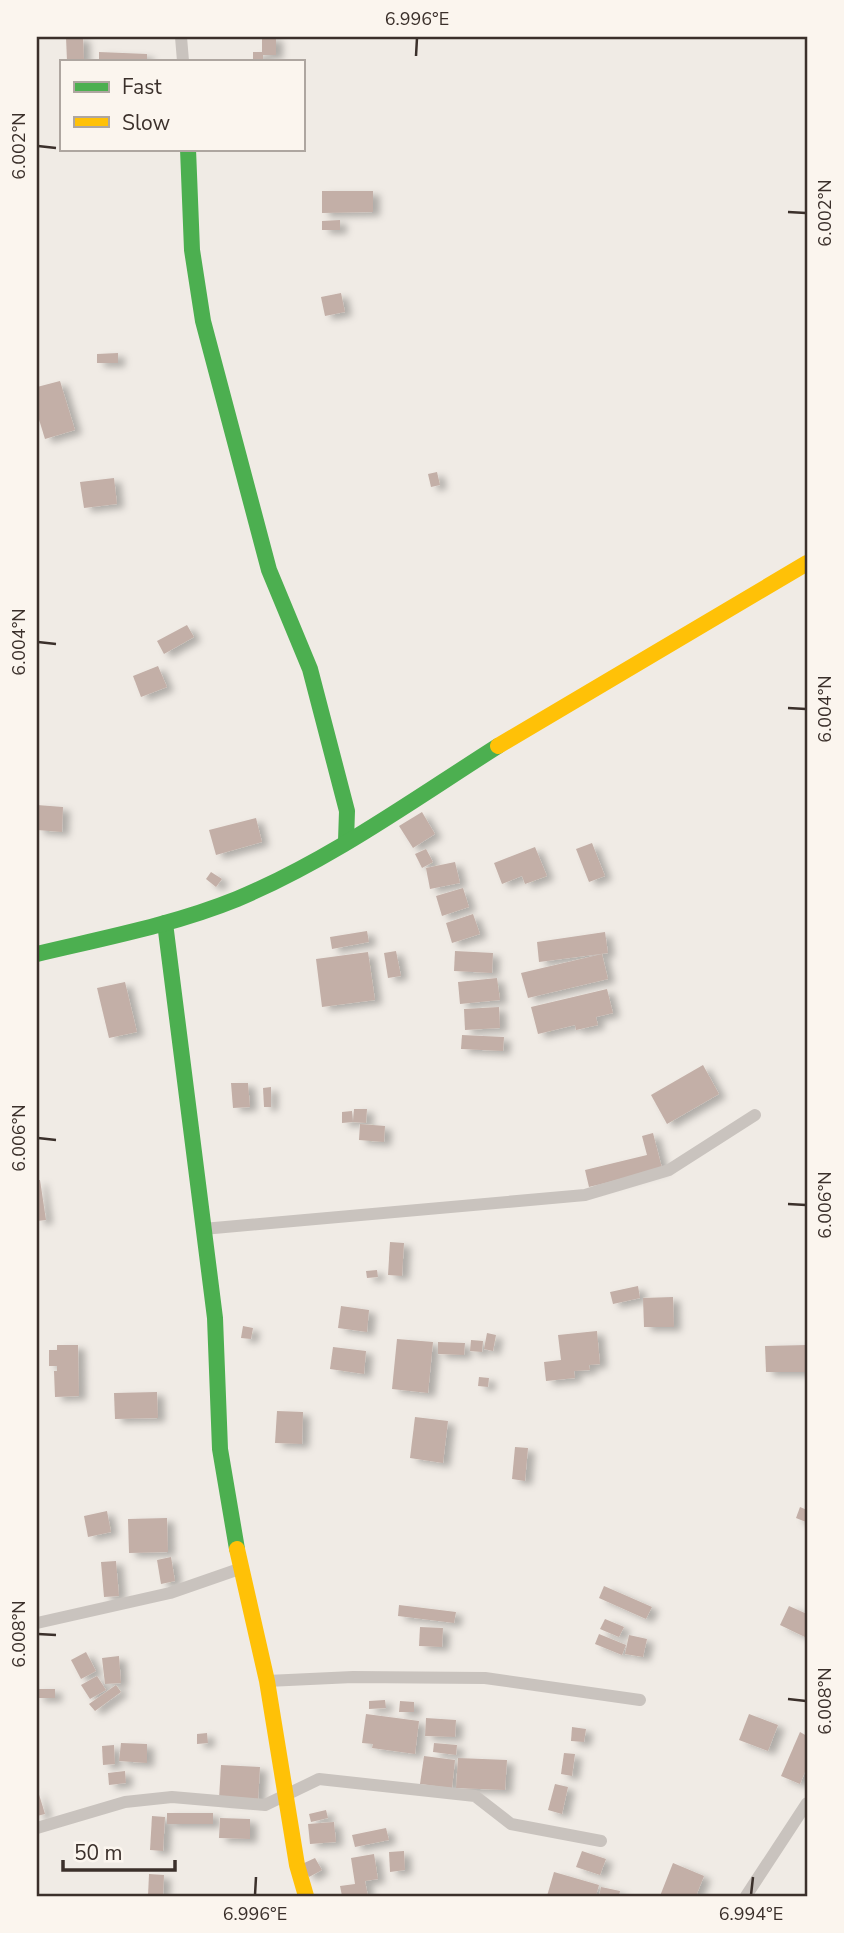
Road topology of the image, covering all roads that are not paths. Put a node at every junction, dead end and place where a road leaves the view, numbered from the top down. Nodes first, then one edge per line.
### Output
1 (181, 37) edge
2 (183, 60) edge
3 (187, 150) edge
4 (807, 563) edge
5 (346, 841) junction
6 (165, 923) junction
7 (37, 954) edge
8 (754, 1115) dead end
9 (203, 1228) junction
10 (242, 1568) junction
11 (37, 1623) edge
12 (267, 1681) junction
13 (640, 1700) dead end
14 (284, 1796) junction
15 (807, 1803) edge
16 (37, 1828) edge
17 (601, 1841) dead end
18 (306, 1896) edge
19 (746, 1896) edge

1 - 2 street
3 - 5 street
4 - 5 street
5 - 6 street
6 - 7 street
6 - 9 street
8 - 9 street
9 - 10 street
10 - 11 street
10 - 12 street
12 - 13 street
12 - 14 street
14 - 16 street
14 - 17 street
14 - 18 street
15 - 19 street

